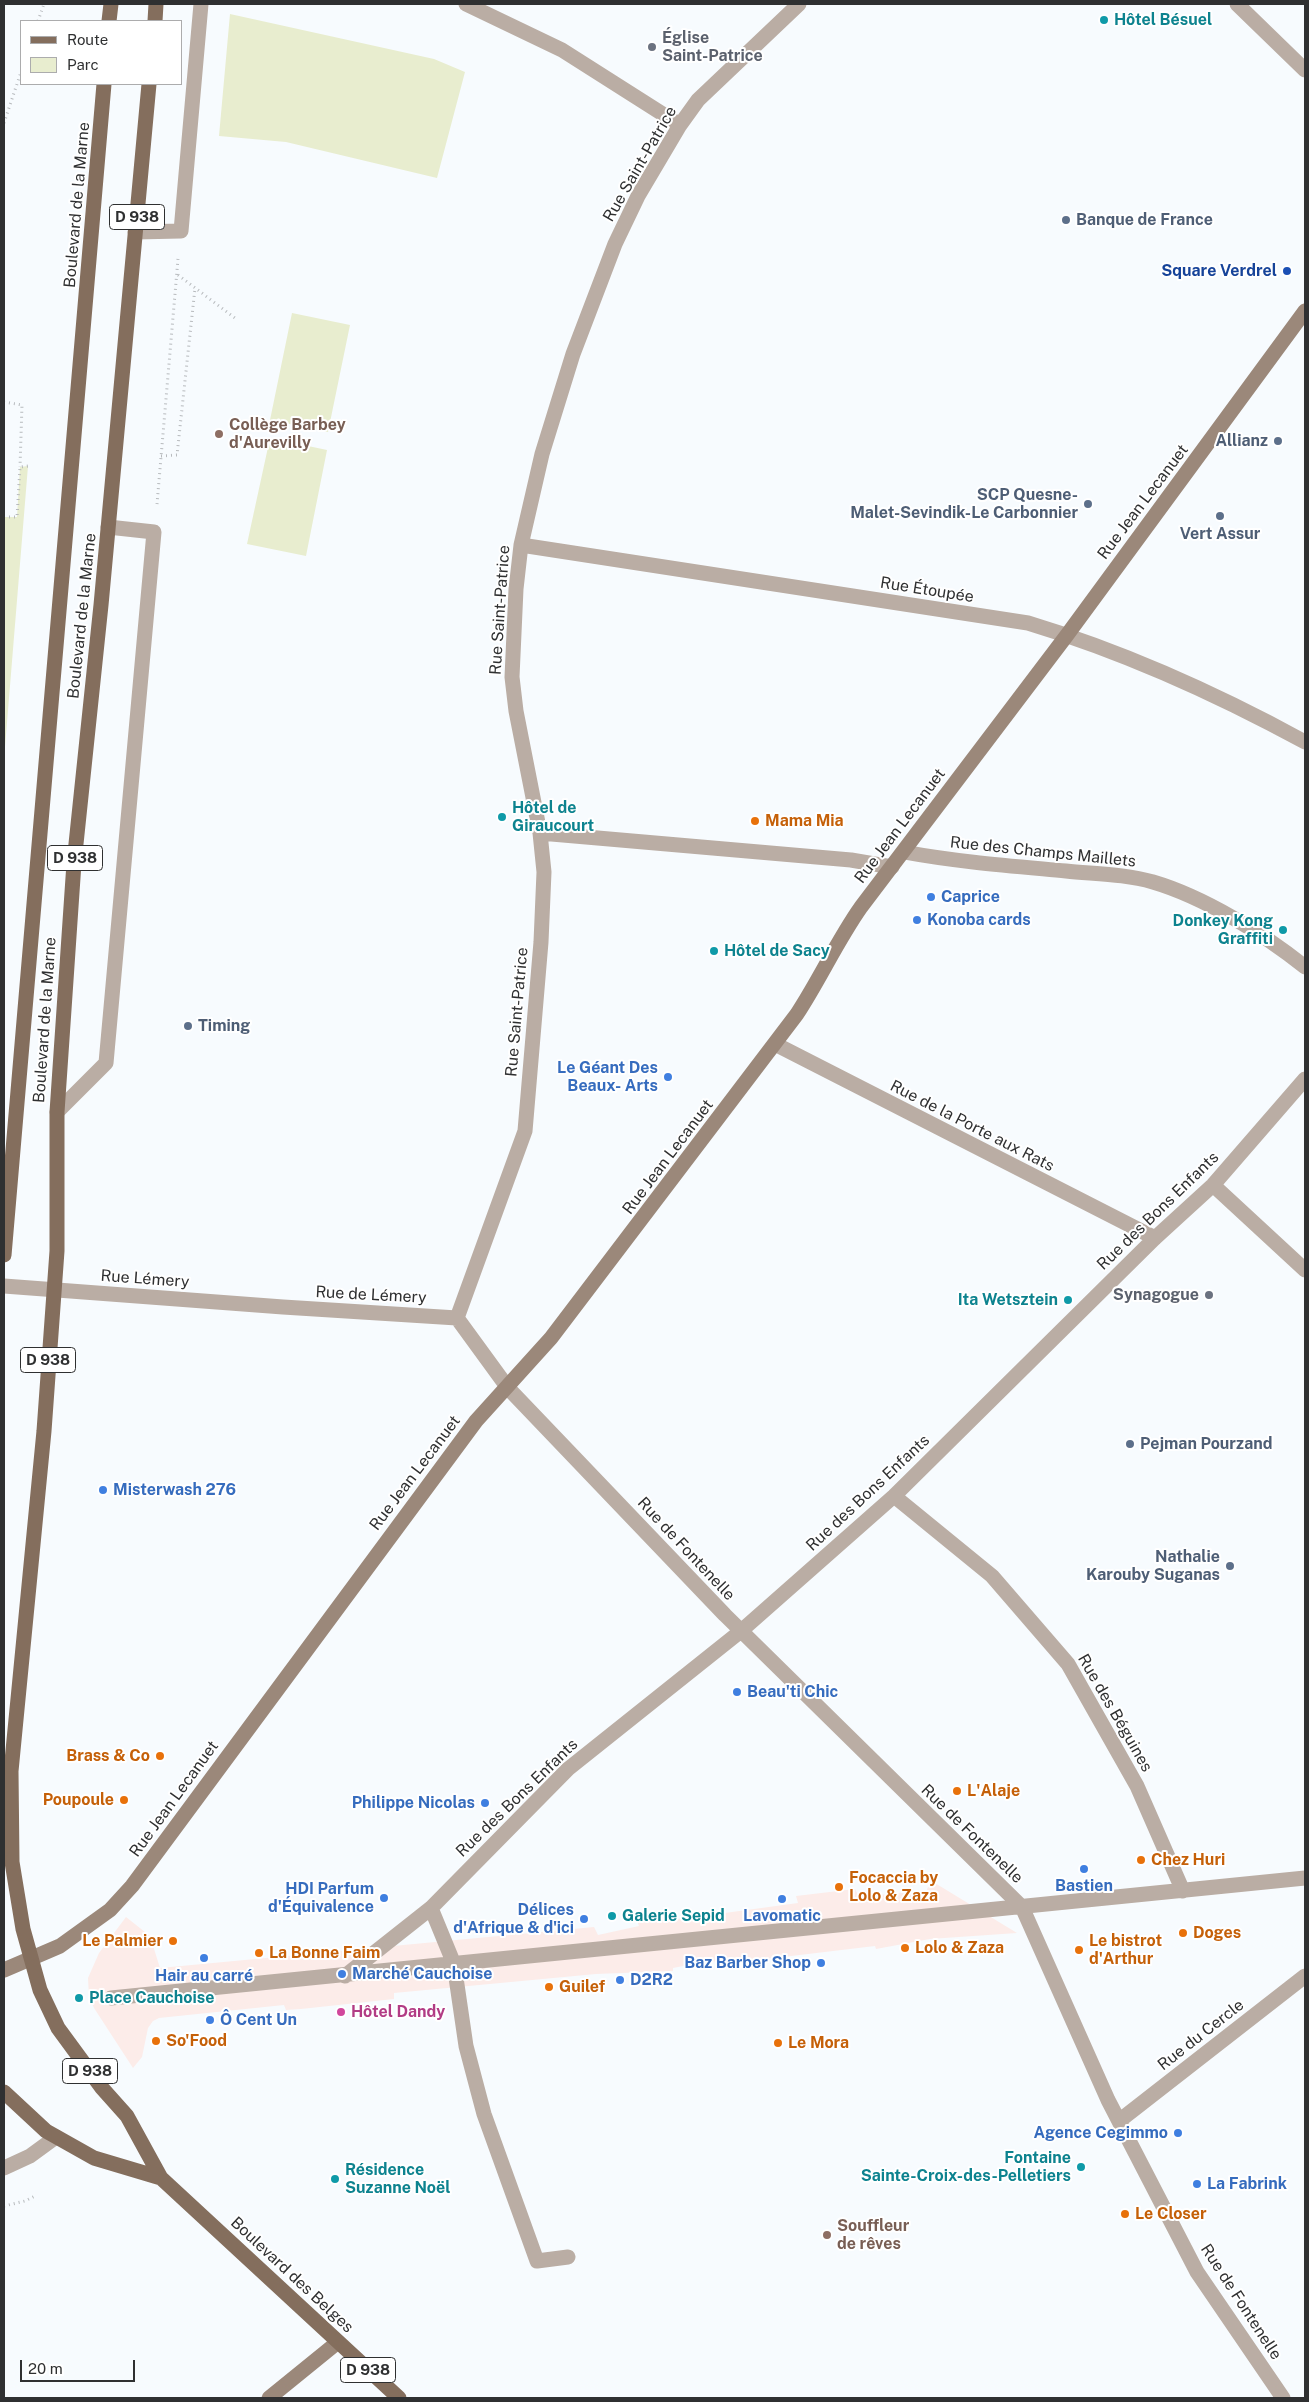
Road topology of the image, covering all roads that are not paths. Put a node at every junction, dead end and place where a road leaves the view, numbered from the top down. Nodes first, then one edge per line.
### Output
1 (111, 4) edge
2 (156, 4) edge
3 (201, 4) edge
4 (466, 4) edge
5 (799, 4) edge
6 (1236, 4) edge
7 (109, 20) edge
8 (155, 20) edge
9 (1305, 70) edge
10 (104, 85) edge
11 (149, 85) edge
12 (680, 125) junction
13 (136, 232) junction
14 (1305, 311) edge
15 (108, 527) junction
16 (521, 546) junction
17 (1067, 635) junction
18 (1305, 742) edge
19 (540, 833) junction
20 (904, 852) junction
21 (892, 867) junction
22 (1305, 966) edge
23 (774, 1044) junction
24 (1305, 1079) edge
25 (56, 1112) junction
26 (1213, 1185) junction
27 (1155, 1238) junction
28 (4, 1255) edge
29 (1305, 1270) edge
30 (4, 1286) edge
31 (54, 1290) junction
32 (283, 1307) joint
33 (457, 1318) junction
34 (508, 1388) junction
35 (894, 1496) junction
36 (740, 1631) junction
37 (1305, 1878) edge
38 (1182, 1891) junction
39 (1022, 1907) junction
40 (431, 1908) junction
41 (31, 1958) junction
42 (454, 1964) junction
43 (4, 1970) edge
44 (345, 1976) junction
45 (1305, 1976) edge
46 (112, 1998) dead end
47 (4, 2092) edge
48 (1119, 2121) junction
49 (56, 2137) junction
50 (4, 2168) edge
51 (161, 2178) junction
52 (568, 2256) dead end
53 (338, 2342) junction
54 (268, 2398) edge
55 (399, 2398) edge
56 (1283, 2398) edge

1 - 7 main road
2 - 8 main road
3 - 13 street
4 - 12 street
5 - 12 street, Rue Saint-Patrice
6 - 9 street
10 - 28 main road, Boulevard de la Marne / D 938
11 - 13 main road, Boulevard de la Marne / D 938
12 - 16 street, Rue Saint-Patrice
13 - 15 main road, Boulevard de la Marne / D 938
14 - 17 street, Rue Jean Lecanuet
15 - 25 main road, Boulevard de la Marne / D 938
15 - 25 street
16 - 17 street, Rue Étoupée
16 - 19 street, Rue Saint-Patrice
17 - 18 street, Rue Étoupée
17 - 20 street, Rue Jean Lecanuet
19 - 21 street
19 - 33 street, Rue Saint-Patrice
20 - 21 street, Rue Jean Lecanuet
20 - 22 street, Rue des Champs Maillets
21 - 23 street, Rue Jean Lecanuet
23 - 27 street, Rue de la Porte aux Rats
23 - 34 street, Rue Jean Lecanuet
24 - 26 street, Rue des Bons Enfants
25 - 31 main road, Boulevard de la Marne / D 938
26 - 27 street, Rue des Bons Enfants
26 - 29 street
27 - 35 street, Rue des Bons Enfants
30 - 31 street, Rue Lémery
31 - 32 street, Rue Lémery
31 - 41 main road, Boulevard de la Marne / D 938
32 - 33 street, Rue de Lémery
33 - 34 street
34 - 36 street, Rue de Fontenelle
34 - 41 street, Rue Jean Lecanuet
35 - 36 street, Rue des Bons Enfants
35 - 38 street, Rue des Béguines
36 - 39 street, Rue de Fontenelle
36 - 40 street, Rue des Bons Enfants
37 - 38 street
38 - 39 street
39 - 42 street
39 - 48 street, Rue de Fontenelle
40 - 42 street
40 - 44 street, Rue des Bons Enfants
41 - 43 street, Rue Jean Lecanuet
41 - 51 main road, Boulevard des Belges / D 938
42 - 44 street
42 - 52 street
44 - 46 street
45 - 48 street, Rue du Cercle
47 - 49 main road, Boulevard des Belges / D 938
48 - 56 street, Rue de Fontenelle
49 - 50 street
49 - 51 main road, Boulevard des Belges / D 938
51 - 53 main road, Boulevard des Belges / D 938
53 - 54 street
53 - 55 main road, Boulevard des Belges / D 938

